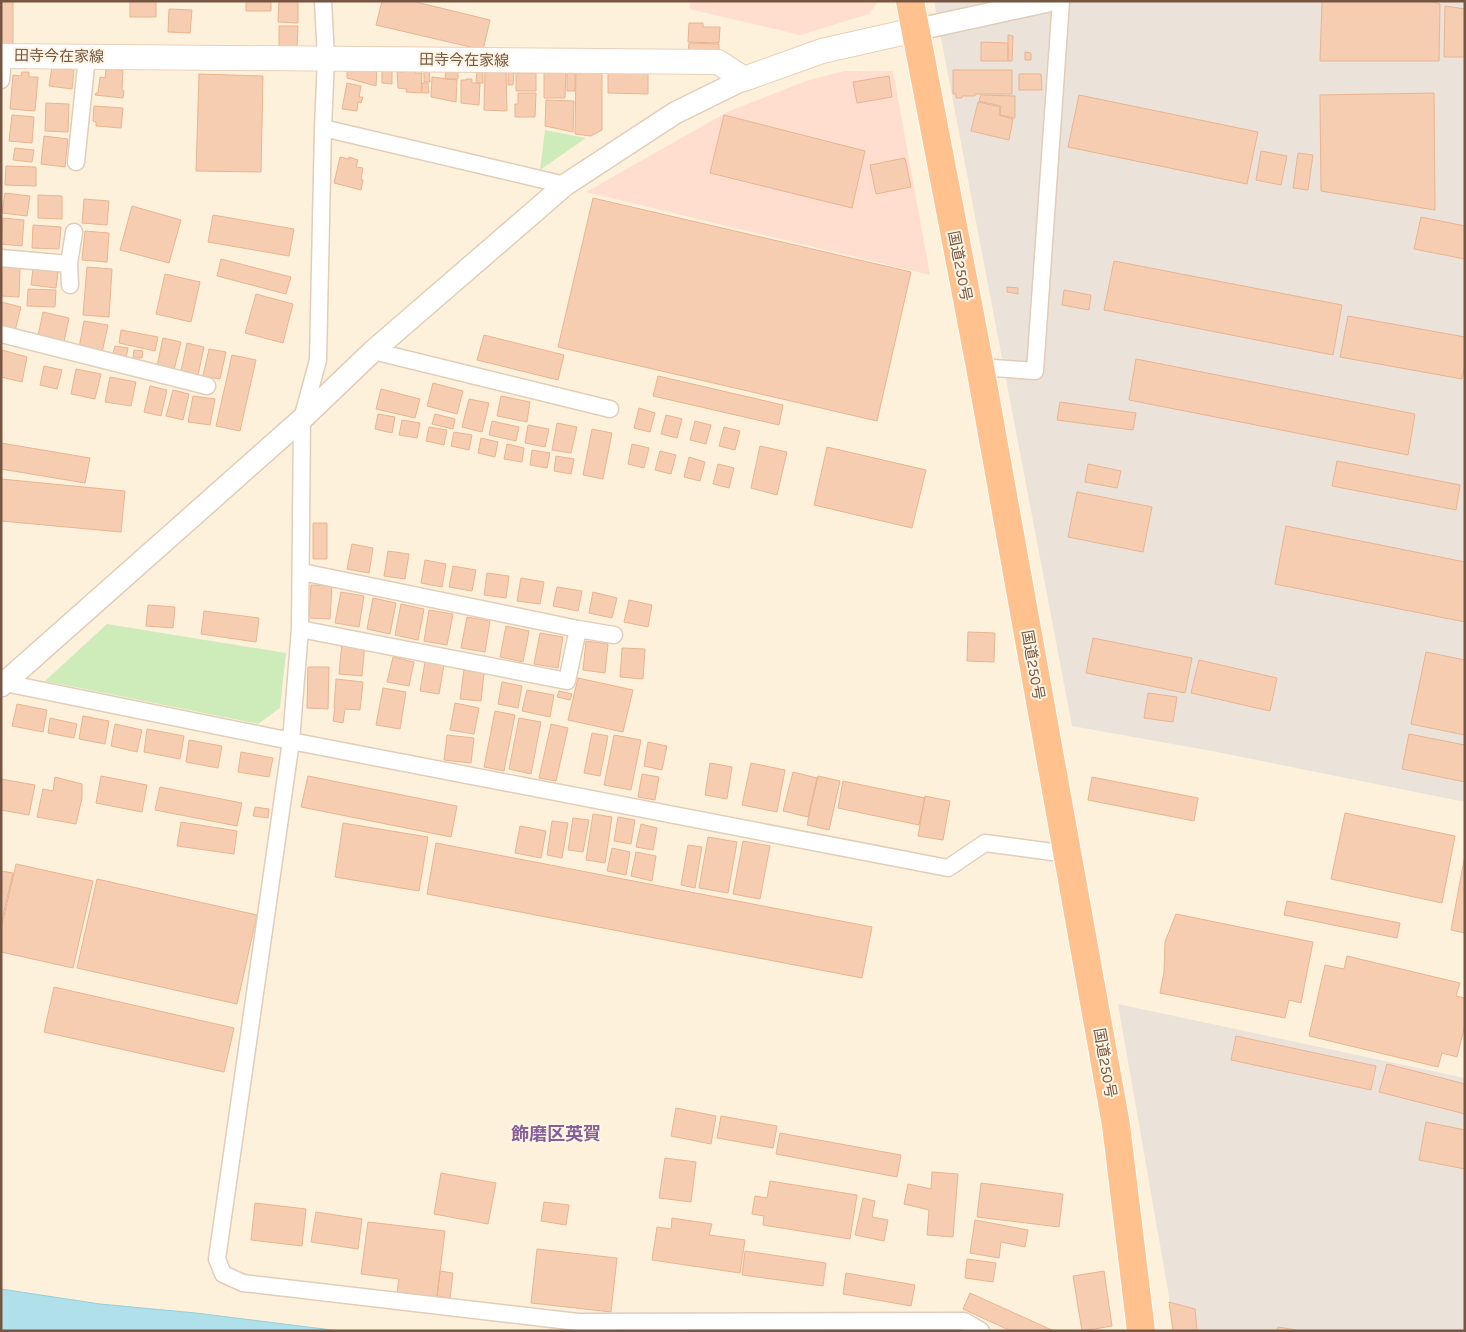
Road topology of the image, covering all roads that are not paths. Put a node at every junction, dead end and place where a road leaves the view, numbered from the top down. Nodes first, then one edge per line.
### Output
1 (323, 1) edge
2 (910, 1) edge
3 (1048, 1) edge
4 (1061, 1) edge
5 (915, 30) junction
6 (2, 56) edge
7 (87, 57) junction
8 (326, 58) junction
9 (744, 79) junction
10 (1, 80) edge
11 (323, 128) junction
12 (76, 162) dead end
13 (565, 185) junction
14 (74, 232) dead end
15 (1, 258) edge
16 (69, 264) junction
17 (70, 285) dead end
18 (1, 334) edge
19 (373, 351) junction
20 (980, 367) junction
21 (207, 386) dead end
22 (610, 409) dead end
23 (302, 419) junction
24 (302, 572) junction
25 (300, 629) junction
26 (578, 629) junction
27 (614, 634) dead end
28 (6, 677) edge
29 (290, 741) junction
30 (1067, 854) junction
31 (981, 1331) edge
32 (1141, 1331) edge

1 - 8 street
2 - 5 highway, 国道250号
3 - 5 street
4 - 20 street
5 - 9 main road
5 - 20 highway, 国道250号
6 - 7 main road, 田寺今在家線
6 - 10 street
7 - 8 main road, 田寺今在家線
7 - 12 street
8 - 9 main road, 田寺今在家線
8 - 11 street
9 - 13 street
11 - 13 street
11 - 23 street
13 - 19 street
14 - 16 street
15 - 16 street
16 - 17 street
18 - 21 street
19 - 22 street
19 - 23 street
20 - 30 highway, 国道250号
23 - 24 street
23 - 28 street
24 - 25 street
24 - 26 street
25 - 26 street
25 - 29 street
26 - 27 street
28 - 29 street
29 - 30 street
29 - 31 street
30 - 32 highway, 国道250号

